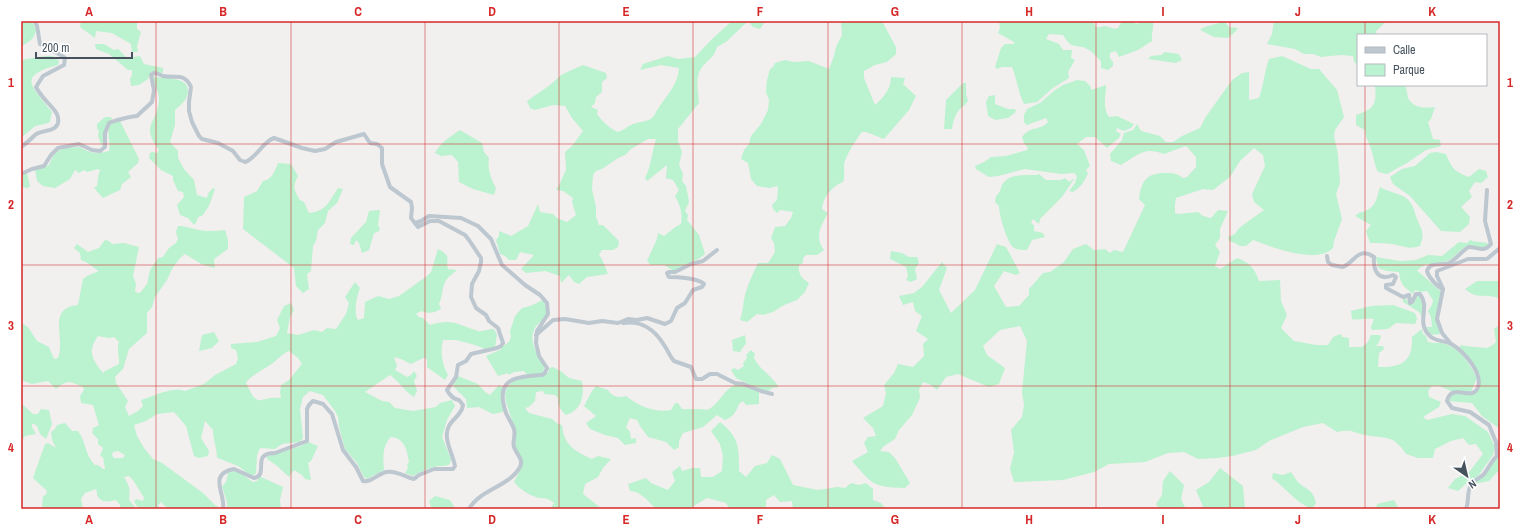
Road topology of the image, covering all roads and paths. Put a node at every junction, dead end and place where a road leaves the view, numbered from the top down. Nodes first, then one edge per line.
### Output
1 (35, 21) edge
2 (21, 147) edge
3 (21, 174) edge
4 (1487, 190) dead end
5 (415, 223) junction
6 (1500, 248) edge
7 (717, 250) dead end
8 (1326, 256) dead end
9 (1442, 289) junction
10 (618, 323) junction
11 (536, 335) junction
12 (1452, 344) junction
13 (772, 394) dead end
14 (223, 509) edge
15 (469, 509) edge
16 (1466, 509) edge

1 - 2 street
3 - 5 street
4 - 9 street
5 - 11 street
5 - 14 street
6 - 9 street
7 - 10 street
8 - 12 street
9 - 12 street
10 - 11 street
10 - 13 street
11 - 15 street
12 - 16 street

